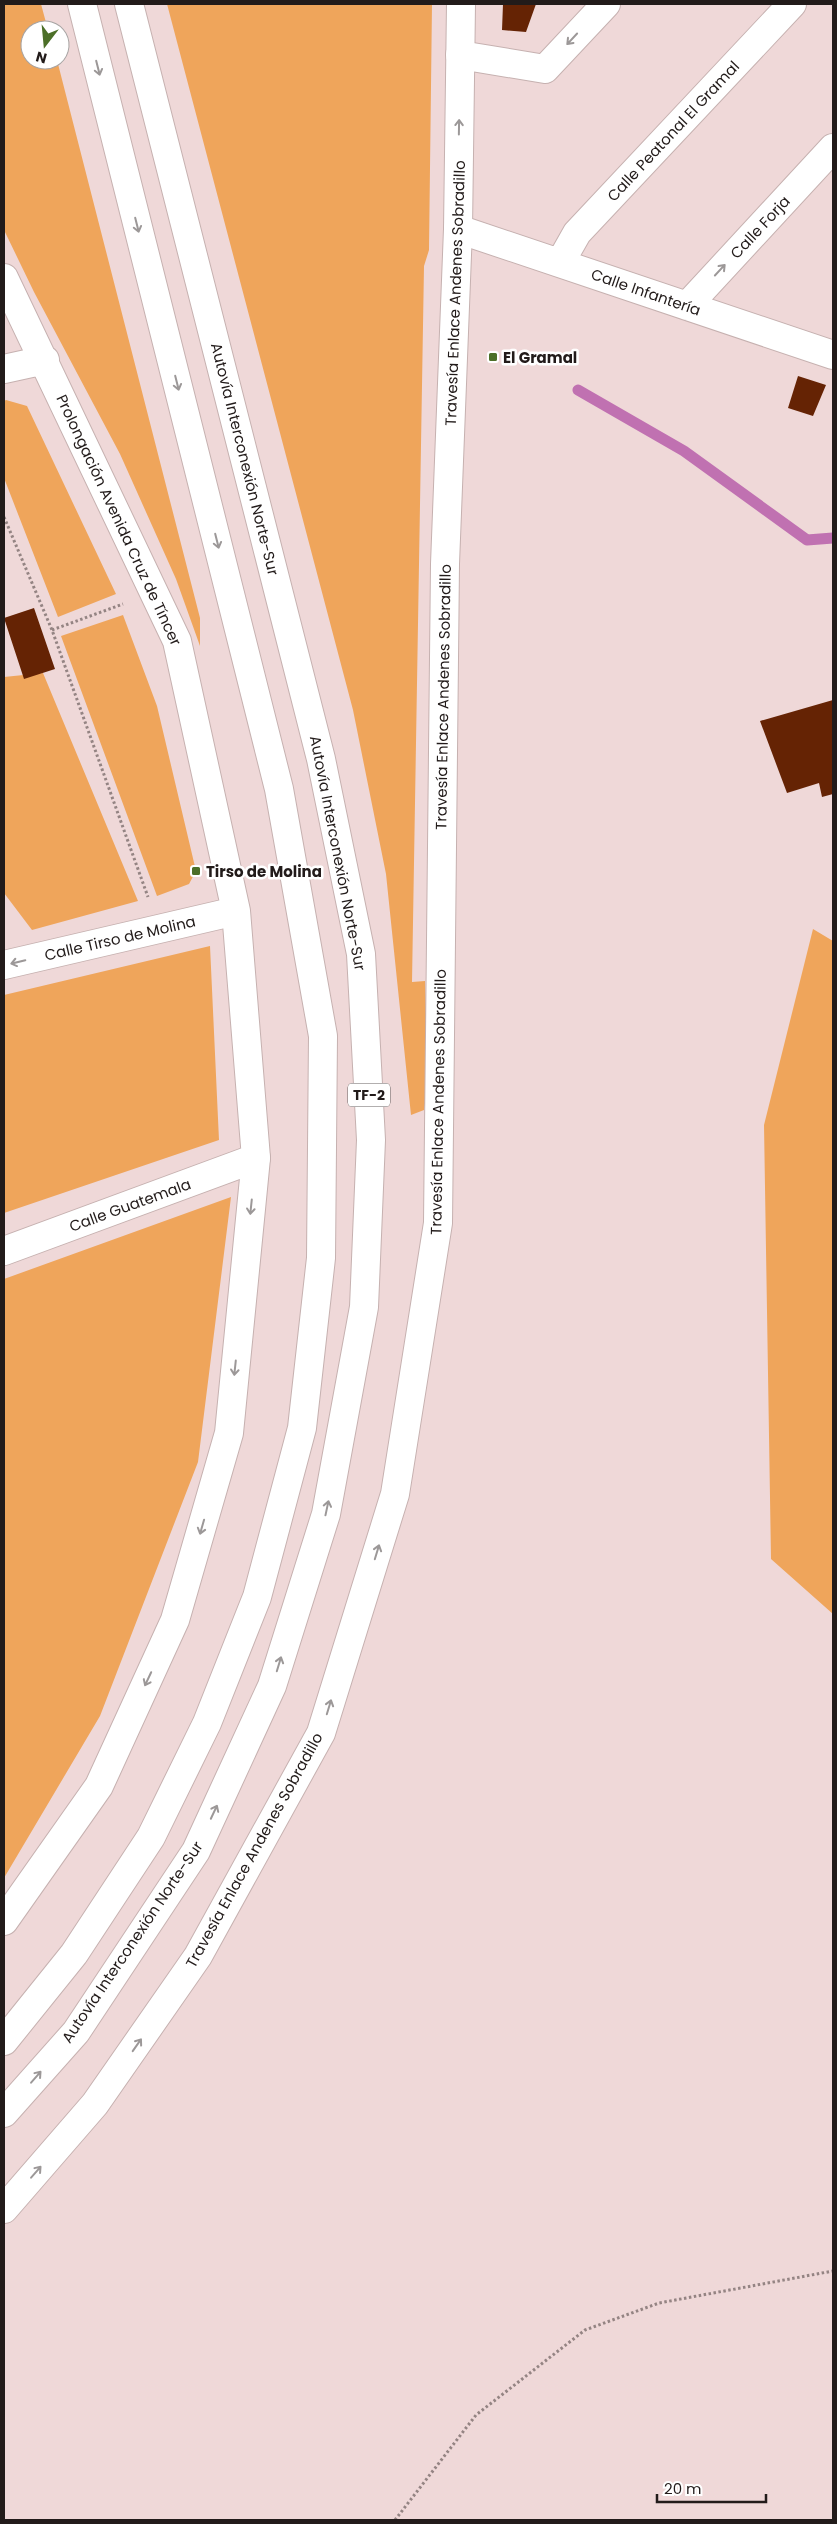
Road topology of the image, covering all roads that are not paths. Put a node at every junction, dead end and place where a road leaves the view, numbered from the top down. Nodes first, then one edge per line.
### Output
1 (82, 4) edge
2 (129, 4) edge
3 (461, 4) edge
4 (606, 4) edge
5 (792, 4) edge
6 (460, 55) junction
7 (833, 148) edge
8 (458, 229) junction
9 (560, 263) junction
10 (4, 278) edge
11 (687, 306) junction
12 (829, 348) edge
13 (45, 360) junction
14 (4, 369) edge
15 (236, 911) junction
16 (4, 965) edge
17 (256, 1158) junction
18 (4, 1252) edge
19 (4, 1921) edge
20 (4, 2041) edge
21 (4, 2114) edge
22 (4, 2209) edge

1 -> 20 main road
21 -> 2 main road, Autovía Interconexión Norte-Sur / TF-2
3 - 6 main road, Travesía Enlace Andenes Sobradillo
4 -> 6 main road
5 - 9 main road, Calle Peatonal El Gramal
8 -> 6 main road, Travesía Enlace Andenes Sobradillo
11 -> 7 main road, Calle Forja
8 - 9 main road, Calle Infantería
22 -> 8 main road, Travesía Enlace Andenes Sobradillo
9 - 11 main road, Calle Infantería
10 - 13 main road, Prolongación Avenida Cruz de Tíncer
11 - 12 main road, Calle Infantería
13 - 14 main road
13 - 15 main road, Prolongación Avenida Cruz de Tíncer
15 -> 16 main road, Calle Tirso de Molina
15 - 17 main road, Prolongación Avenida Cruz de Tíncer
17 - 18 main road, Calle Guatemala
17 -> 19 main road

